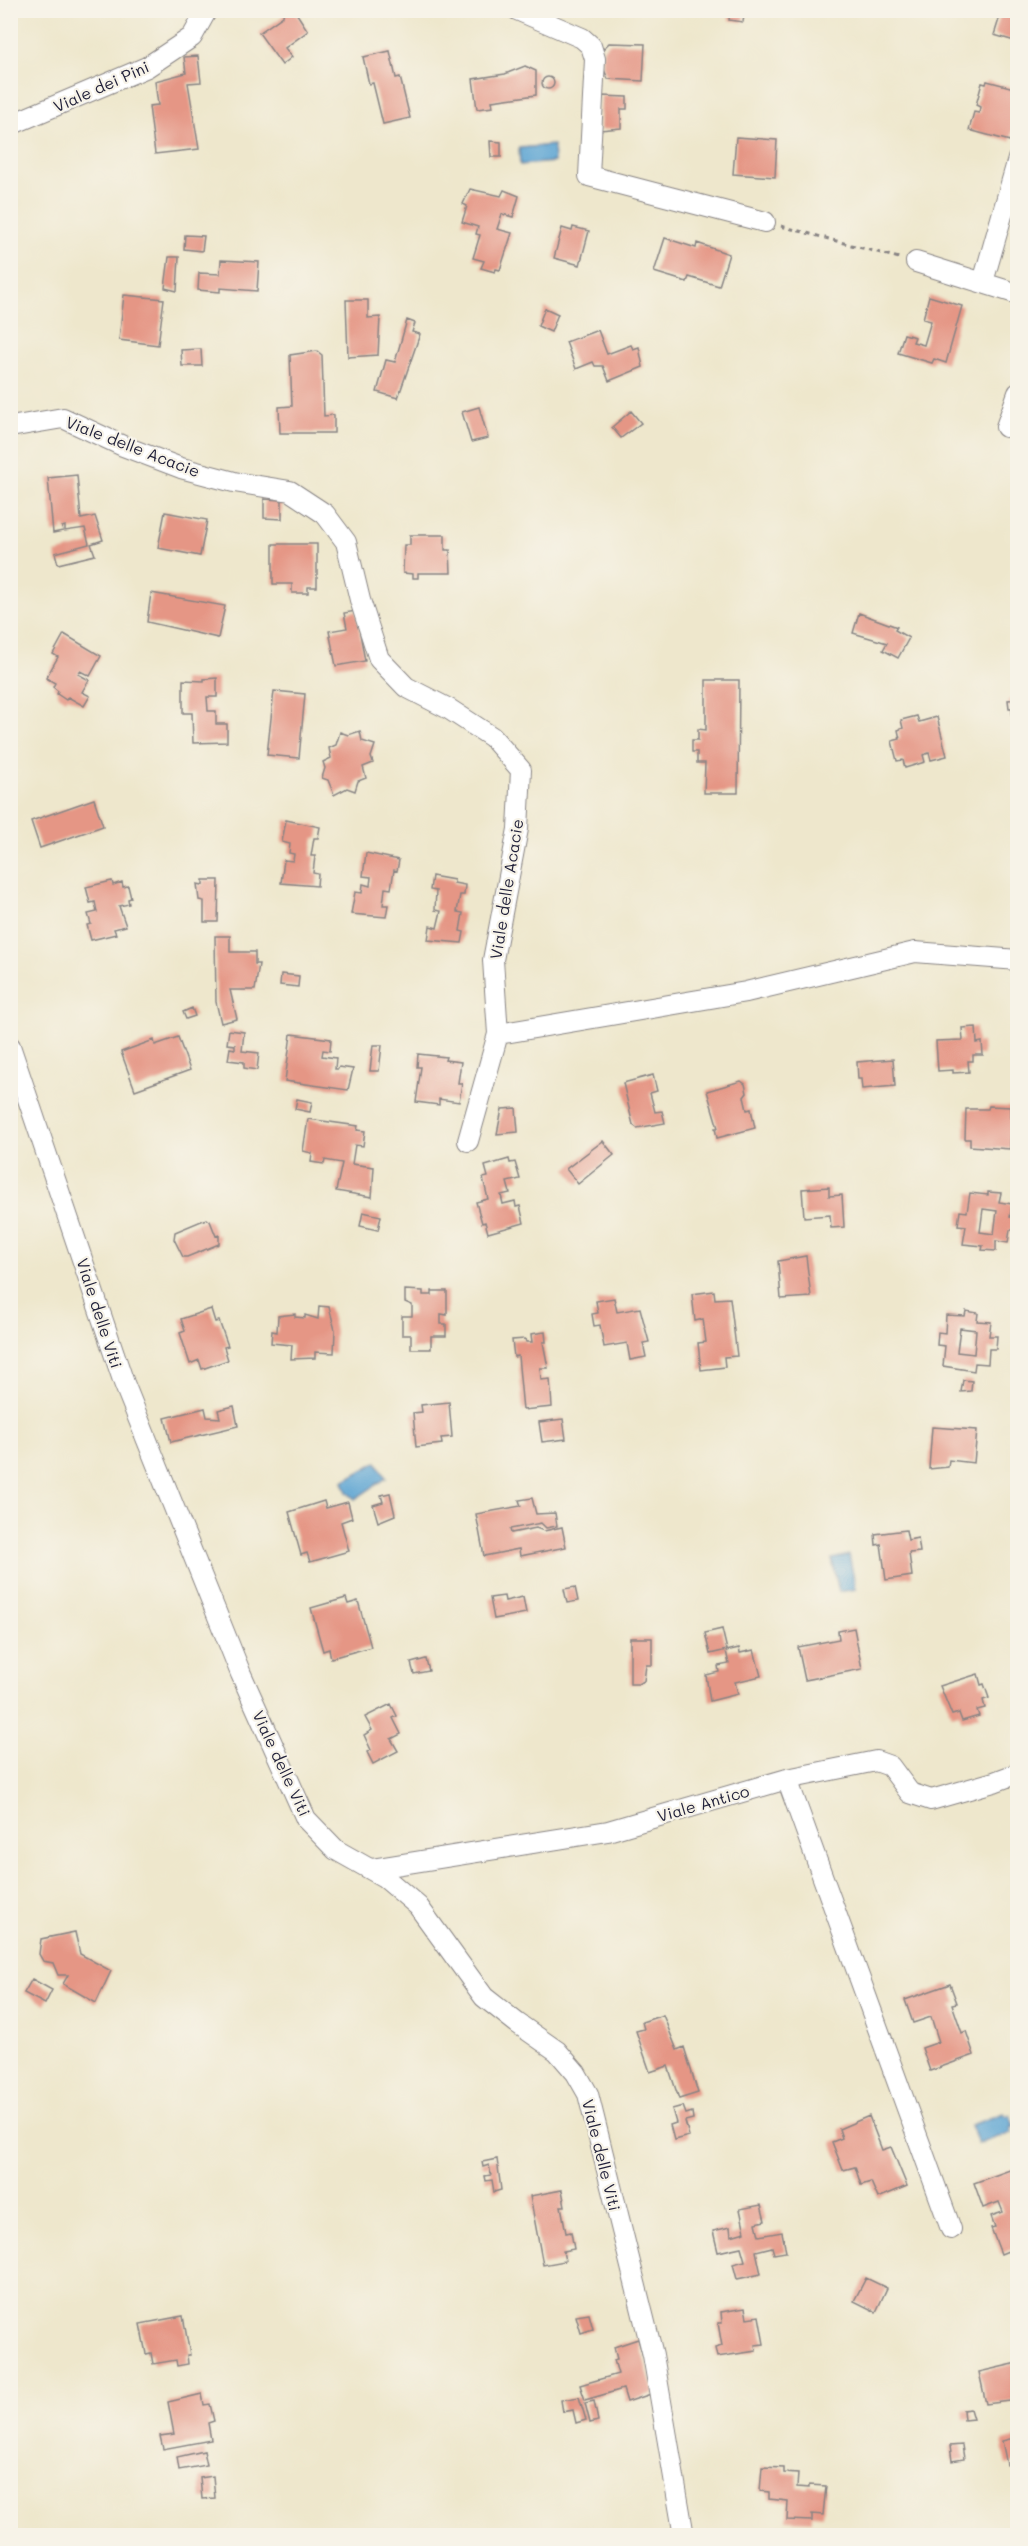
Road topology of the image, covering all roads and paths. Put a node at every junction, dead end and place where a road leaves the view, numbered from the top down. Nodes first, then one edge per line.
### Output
1 (207, 10) edge
2 (518, 10) edge
3 (10, 125) edge
4 (1017, 159) edge
5 (765, 222) joint
6 (916, 262) joint
7 (983, 282) junction
8 (1017, 294) edge
9 (1017, 393) edge
10 (10, 427) edge
11 (1006, 427) dead end
12 (1017, 960) edge
13 (498, 1034) junction
14 (10, 1046) edge
15 (468, 1141) dead end
16 (1017, 1773) edge
17 (787, 1779) junction
18 (371, 1869) junction
19 (951, 2229) dead end
20 (684, 2535) edge

1 - 3 street, Viale dei Pini
2 - 5 street
4 - 7 street
5 - 6 path
6 - 7 street
7 - 8 street
9 - 11 street
10 - 13 street, Viale delle Acacie
12 - 13 street
13 - 15 street, Viale delle Acacie
14 - 18 street, Viale delle Viti
16 - 17 street, Viale Antico
17 - 18 street, Viale Antico
17 - 19 street
18 - 20 street, Viale delle Viti

